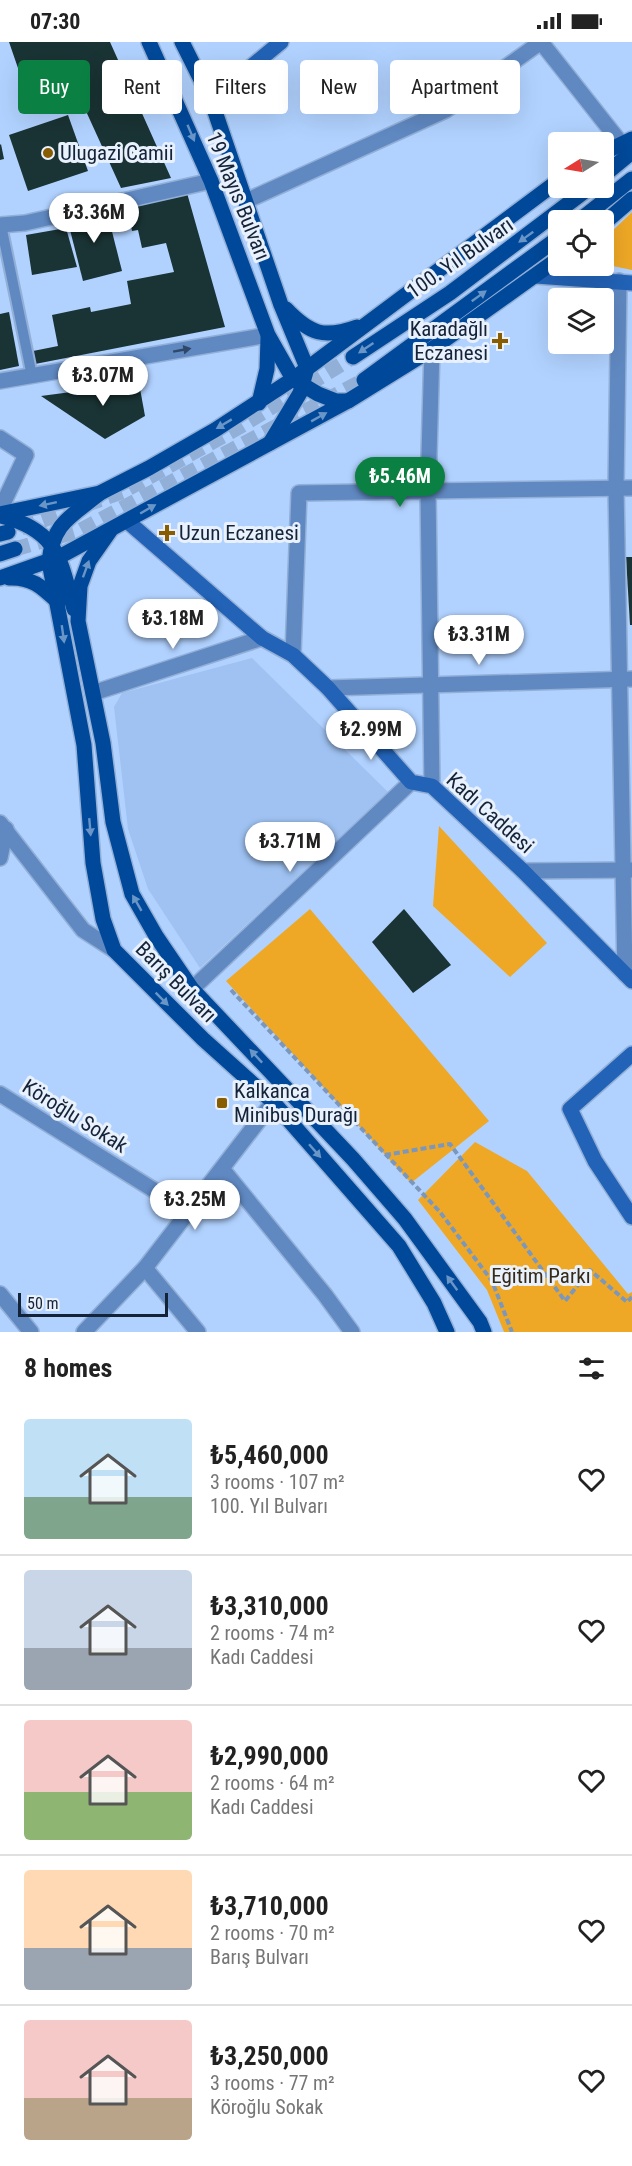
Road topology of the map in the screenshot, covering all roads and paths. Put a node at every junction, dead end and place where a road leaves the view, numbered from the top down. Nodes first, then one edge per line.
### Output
1 (149, 42) edge
2 (182, 42) edge
3 (281, 42) edge
4 (541, 42) edge
5 (260, 60) edge
6 (194, 65) edge
7 (217, 114) edge
8 (628, 144) edge
9 (614, 162) edge
10 (632, 178) edge
11 (211, 181) junction
12 (548, 188) edge
13 (576, 198) edge
14 (632, 199) edge
15 (248, 200) junction
16 (592, 210) edge
17 (614, 215) edge
18 (0, 225) edge
19 (548, 245) edge
20 (548, 267) edge
21 (536, 276) junction
22 (625, 282) edge
23 (281, 305) junction
24 (370, 322) junction
25 (268, 335) junction
26 (432, 349) junction
27 (353, 357) tunnel mouth
28 (307, 368) junction
29 (32, 376) junction
30 (364, 380) tunnel mouth
31 (0, 381) edge
32 (298, 382) junction
33 (348, 401) junction
34 (259, 403) junction
35 (0, 438) edge
36 (268, 445) junction
37 (616, 488) junction
38 (632, 488) edge
39 (428, 491) junction
40 (100, 493) junction
41 (0, 513) edge
42 (127, 521) junction
43 (111, 531) junction
44 (53, 554) junction
45 (2, 578) edge
46 (58, 602) junction
47 (78, 621) junction
48 (262, 638) junction
49 (293, 655) junction
50 (626, 679) edge
51 (431, 683) junction
52 (328, 688) junction
53 (93, 693) junction
54 (411, 782) junction
55 (432, 786) junction
56 (3, 826) edge
57 (0, 858) edge
58 (628, 870) edge
59 (523, 871) junction
60 (114, 950) junction
61 (629, 977) edge
62 (192, 989) junction
63 (231, 990) dead end
64 (632, 1054) edge
65 (0, 1094) edge
66 (273, 1102) junction
67 (384, 1155) junction
68 (223, 1170) junction
69 (189, 1212) junction
70 (632, 1217) edge
71 (145, 1268) junction
72 (0, 1294) edge
73 (632, 1297) edge
74 (31, 1332) edge
75 (84, 1332) edge
76 (198, 1332) edge
77 (352, 1332) edge
78 (447, 1332) edge
79 (484, 1332) edge
80 (512, 1332) edge

1 -> 11 main road, 19 Mayıs Bulvarı
2 - 6 main road, 19 Mayıs Bulvarı
3 - 5 street
4 - 8 street
4 - 15 street
7 - 15 main road, 19 Mayıs Bulvarı
8 - 9 main road
10 - 16 main road
11 - 18 street
11 - 25 main road, 19 Mayıs Bulvarı
12 - 24 main road
13 -> 27 main road, 100. Yıl Bulvarı
14 - 17 main road
15 - 23 main road, 19 Mayıs Bulvarı
18 - 29 lane
30 -> 19 main road, 100. Yıl Bulvarı
20 - 21 main road
21 - 22 street
21 - 26 main road
22 - 37 street
23 - 24 main road
23 - 28 main road, 19 Mayıs Bulvarı
24 - 28 main road
29 -> 25 street
25 - 32 main road
25 - 34 main road
26 - 33 main road
26 - 39 street
28 - 32 main road
29 - 31 street
32 - 33 main road
32 - 34 main road
32 - 36 main road
36 -> 33 main road
34 -> 40 main road
35 - 41 street
42 -> 36 main road
37 - 38 street
37 - 39 street
37 - 50 street
39 - 49 street
39 - 51 street
40 -> 41 main road
40 - 44 main road
41 - 44 main road
42 - 43 main road
42 - 48 street, Kadı Caddesi
43 - 44 main road
47 -> 43 main road, Barış Bulvarı
44 - 45 main road
44 - 46 main road, Barış Bulvarı
44 - 47 main road
45 - 46 main road
46 -> 60 main road, Barış Bulvarı
47 - 53 main road, Barış Bulvarı
48 - 49 street, Kadı Caddesi
48 - 53 street
49 - 52 street, Kadı Caddesi
50 - 51 street
50 - 58 street
51 - 52 street
51 - 55 street
52 - 54 street, Kadı Caddesi
62 -> 53 main road, Barış Bulvarı
54 - 55 street, Kadı Caddesi
54 - 62 street
55 - 59 street, Kadı Caddesi
56 - 57 street
56 - 60 street
58 - 59 street
58 - 61 street
59 - 61 street, Kadı Caddesi
60 -> 66 main road, Barış Bulvarı
79 -> 62 main road, Barış Bulvarı
63 - 67 path
64 - 70 street
65 - 69 street, Köroğlu Sokak
66 - 68 street
66 -> 78 main road, Barış Bulvarı
67 - 73 path
67 - 80 path
68 - 69 street
68 - 77 street
69 - 71 street
71 - 75 street
71 - 76 street
72 - 74 street

